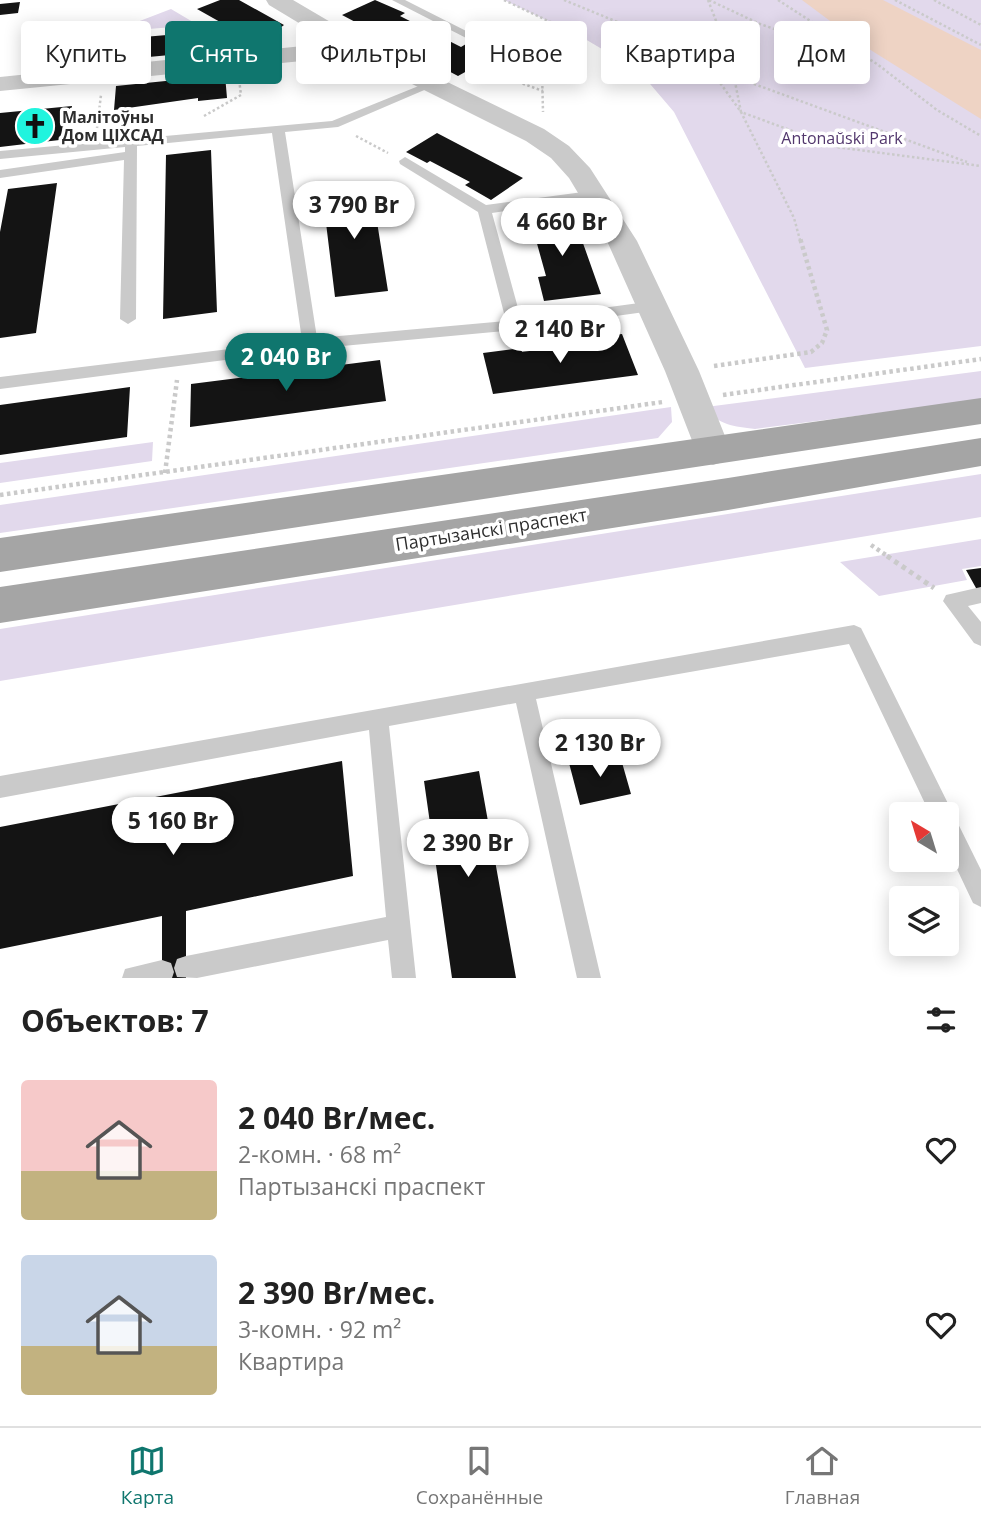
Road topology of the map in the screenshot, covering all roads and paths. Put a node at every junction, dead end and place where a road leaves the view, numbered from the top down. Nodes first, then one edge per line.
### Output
1 (277, 0) edge
2 (397, 0) edge
3 (504, 0) edge
4 (564, 0) edge
5 (778, 0) edge
6 (895, 0) edge
7 (934, 0) edge
8 (312, 21) edge
9 (548, 21) edge
10 (716, 21) edge
11 (754, 21) edge
12 (760, 24) edge
13 (981, 25) edge
14 (465, 34) edge
15 (981, 45) edge
16 (296, 55) edge
17 (877, 64) junction
18 (0, 84) edge
19 (102, 84) edge
20 (240, 84) edge
21 (524, 84) edge
22 (543, 84) edge
23 (735, 84) edge
24 (753, 84) edge
25 (430, 85) joint
26 (543, 91) junction
27 (741, 112) junction
28 (542, 113) dead end
29 (334, 124) junction
30 (278, 129) junction
31 (981, 136) edge
32 (177, 139) junction
33 (94, 146) junction
34 (132, 149) junction
35 (0, 155) edge
36 (405, 161) joint
37 (975, 165) junction
38 (981, 166) edge
39 (0, 174) edge
40 (593, 193) junction
41 (484, 210) junction
42 (654, 306) junction
43 (128, 318) dead end
44 (514, 325) junction
45 (310, 344) junction
46 (981, 359) edge
47 (179, 360) junction
48 (712, 367) dead end
49 (0, 383) edge
50 (709, 397) dead end
51 (667, 401) dead end
52 (981, 411) edge
53 (713, 451) junction
54 (981, 452) edge
55 (165, 473) junction
56 (728, 494) junction
57 (0, 495) edge
58 (871, 545) dead end
59 (0, 555) edge
60 (980, 595) edge
61 (953, 601) junction
62 (0, 605) edge
63 (981, 638) edge
64 (524, 692) junction
65 (378, 719) junction
66 (0, 787) edge
67 (936, 802) edge
68 (959, 849) edge
69 (981, 895) edge
70 (399, 926) junction
71 (186, 968) dead end
72 (162, 972) dead end
73 (134, 978) edge
74 (404, 978) edge
75 (589, 978) edge

1 - 8 street
2 - 14 lane
3 - 9 path
4 - 27 path
5 - 17 path
6 - 15 path
7 - 13 path
10 - 11 path
12 - 17 path
16 - 18 street
17 - 31 path
19 - 33 path
20 - 32 path
21 - 26 path
22 - 26 path
23 - 27 path
24 - 37 path
25 - 29 lane
25 - 40 street
26 - 28 path
27 - 37 path
27 - 48 path
29 - 30 lane
29 - 36 path
30 - 32 lane
30 - 45 lane
32 - 34 lane
33 - 34 lane
33 - 35 lane
34 - 39 lane
34 - 43 lane
36 - 41 lane
37 - 38 path
40 - 41 lane
40 - 42 street
41 - 44 lane
42 - 44 lane
42 - 53 street
44 - 45 lane
45 - 47 lane
46 - 50 path
47 - 49 lane
47 - 55 path
51 - 55 path
52 - 53 main road
53 - 56 main road
53 - 59 main road
54 - 56 main road, Партызанскі праспект
55 - 57 path
56 - 62 main road, Партызанскі праспект
58 - 61 path
60 - 61 lane
61 - 63 lane
64 - 65 lane
64 - 67 lane
64 - 75 lane
65 - 66 lane
65 - 70 lane
68 - 69 lane
70 - 71 lane
70 - 74 lane
72 - 73 lane

